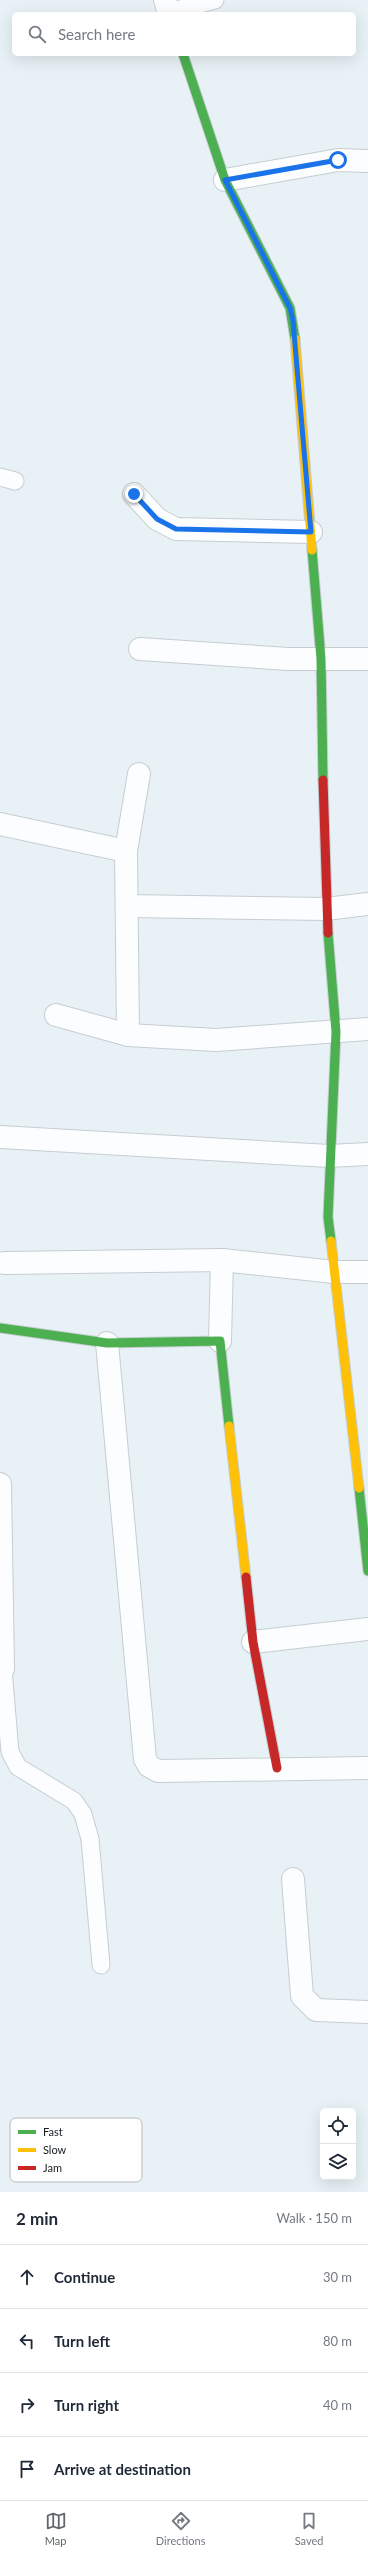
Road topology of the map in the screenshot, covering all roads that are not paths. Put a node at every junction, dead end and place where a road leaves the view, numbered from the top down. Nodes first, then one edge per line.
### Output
1 (215, 0) edge
2 (168, 9) edge
3 (184, 56) edge
4 (368, 161) edge
5 (225, 180) junction
6 (134, 494) dead end
7 (311, 532) junction
8 (140, 649) dead end
9 (322, 659) junction
10 (368, 659) edge
11 (139, 774) dead end
12 (0, 824) edge
13 (126, 851) junction
14 (368, 904) edge
15 (127, 906) junction
16 (326, 909) junction
17 (56, 1015) dead end
18 (368, 1029) edge
19 (336, 1032) junction
20 (128, 1035) junction
21 (0, 1136) edge
22 (368, 1154) edge
23 (329, 1156) junction
24 (222, 1260) junction
25 (4, 1263) dead end
26 (334, 1272) junction
27 (368, 1272) edge
28 (0, 1328) edge
29 (220, 1341) junction
30 (107, 1343) junction
31 (0, 1484) edge
32 (368, 1571) edge
33 (368, 1629) edge
34 (253, 1642) junction
35 (2, 1669) edge
36 (277, 1768) junction
37 (368, 1768) edge
38 (293, 1879) dead end
39 (101, 1965) dead end
40 (368, 2012) edge

1 - 2 lane
3 - 5 street
4 - 5 street
5 - 7 street
6 - 7 street
7 - 9 street
8 - 9 street
9 - 10 street
9 - 16 street
11 - 13 street
12 - 13 street
13 - 15 street
14 - 16 street
15 - 16 street
15 - 20 street
16 - 19 street
17 - 20 street
18 - 19 street
19 - 20 street
19 - 23 street
21 - 23 street
22 - 23 street
23 - 26 street
24 - 25 street
24 - 26 street
24 - 29 street
26 - 27 street
26 - 32 street
28 - 30 street
29 - 30 street
29 - 34 street
30 - 36 street
31 - 35 street
33 - 34 street
34 - 36 street
35 - 39 lane
36 - 37 street
38 - 40 street

